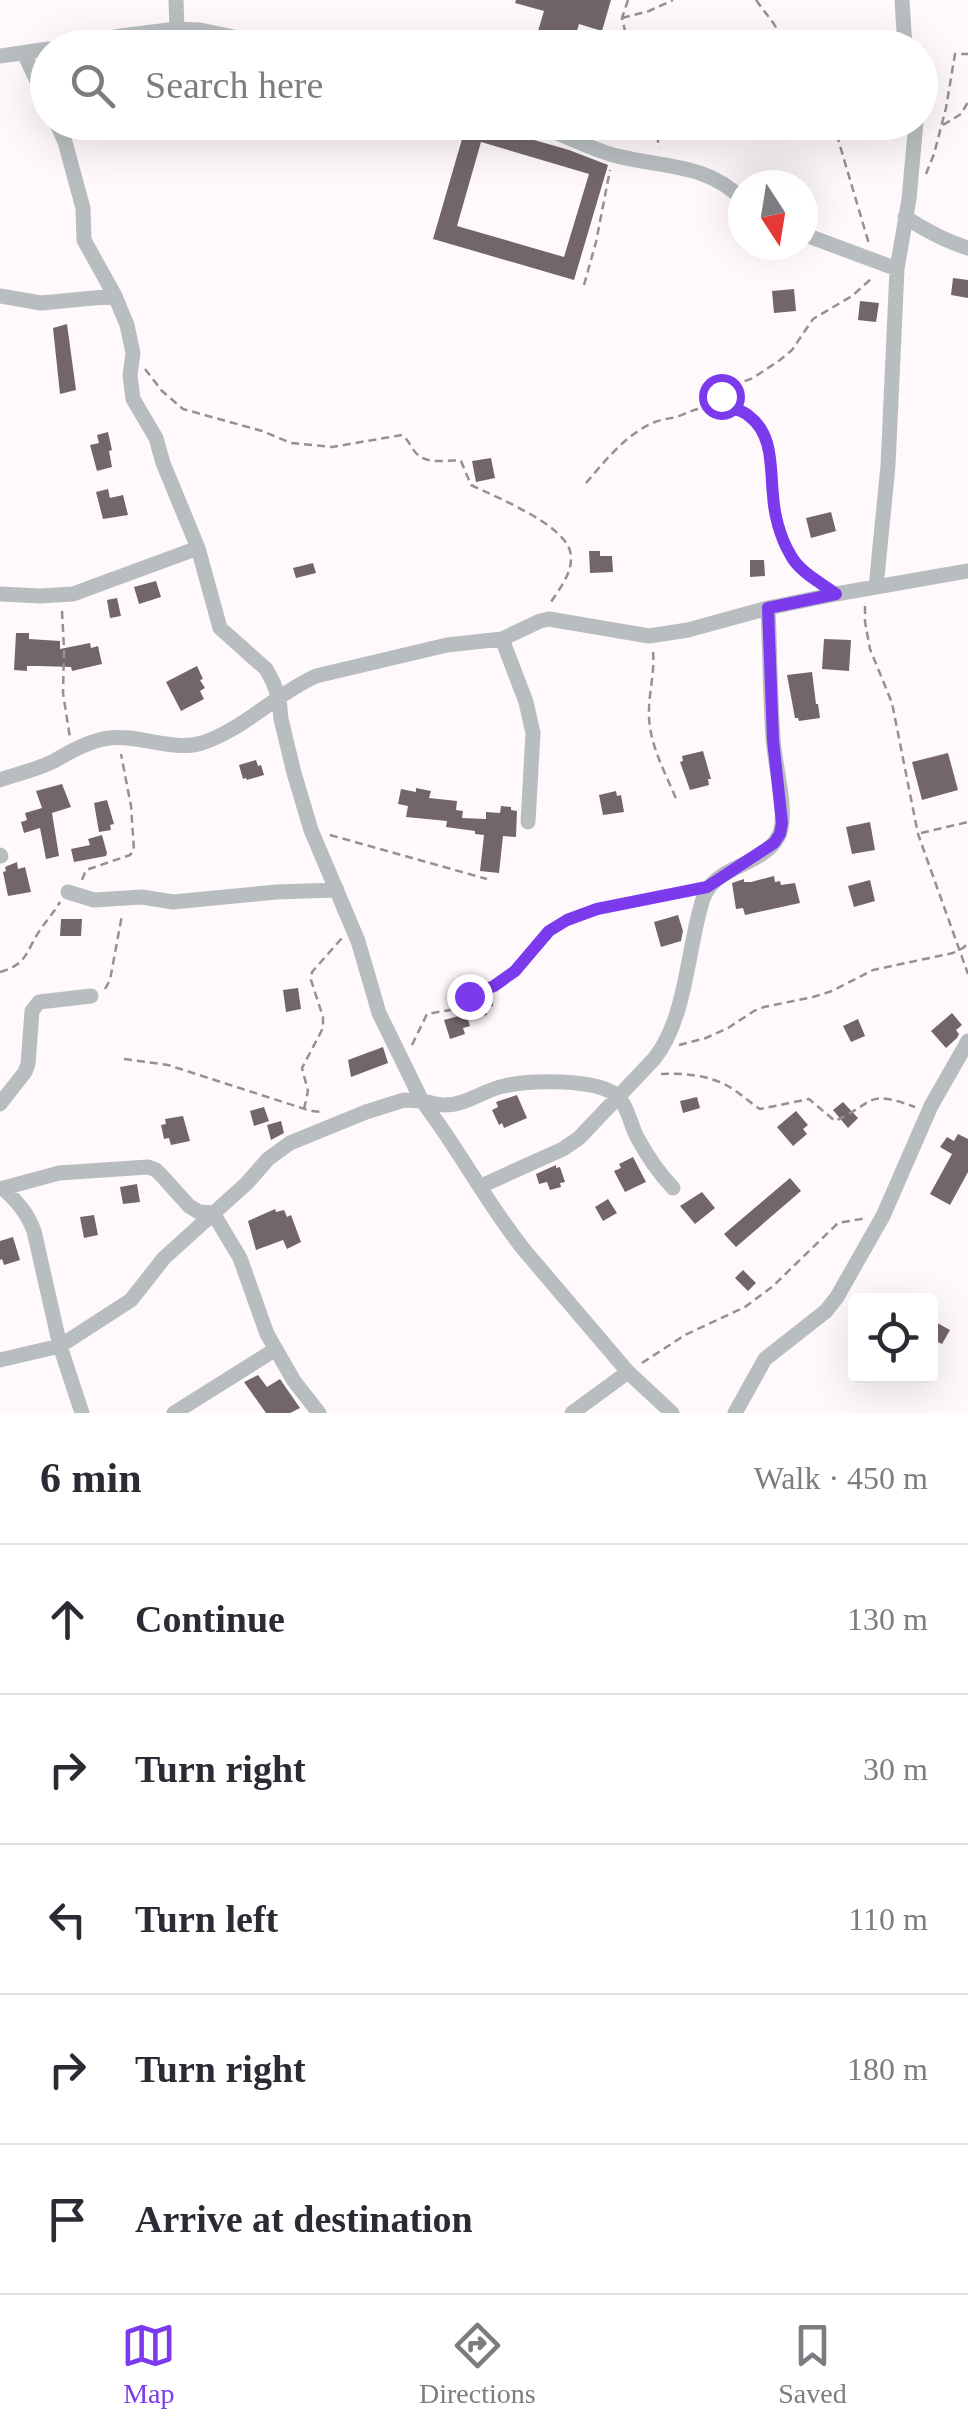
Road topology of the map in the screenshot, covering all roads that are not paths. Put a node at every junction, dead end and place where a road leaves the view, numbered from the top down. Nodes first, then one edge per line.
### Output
1 (176, 0) edge
2 (902, 0) edge
3 (177, 29) junction
4 (169, 30) edge
5 (200, 30) edge
6 (904, 30) edge
7 (30, 52) edge
8 (24, 53) junction
9 (0, 56) edge
10 (30, 66) edge
11 (64, 140) edge
12 (574, 140) edge
13 (914, 140) edge
14 (728, 185) edge
15 (905, 217) junction
16 (818, 239) edge
17 (968, 248) edge
18 (885, 264) junction
19 (0, 296) edge
20 (115, 296) junction
21 (198, 548) junction
22 (968, 571) edge
23 (870, 588) junction
24 (0, 594) edge
25 (768, 608) junction
26 (502, 638) junction
27 (279, 698) junction
28 (0, 780) edge
29 (528, 822) dead end
30 (337, 890) junction
31 (68, 892) road end
32 (91, 996) road end
33 (968, 1041) edge
34 (619, 1097) junction
35 (422, 1101) junction
36 (459, 1103) junction
37 (0, 1104) edge
38 (449, 1136) junction
39 (481, 1186) junction
40 (673, 1188) dead end
41 (2, 1189) edge
42 (213, 1213) junction
43 (60, 1346) junction
44 (276, 1349) junction
45 (0, 1360) edge
46 (628, 1372) junction
47 (82, 1413) edge
48 (174, 1413) edge
49 (319, 1413) edge
50 (572, 1413) edge
51 (672, 1413) edge
52 (735, 1413) edge

1 - 3 street
2 - 6 street
3 - 4 street
3 - 5 street
7 - 8 street
8 - 9 street
8 - 10 street
11 - 20 street
12 - 14 street
13 - 15 street
15 - 17 street
15 - 18 street
16 - 18 street
18 - 23 street
19 - 20 street
20 - 21 street
21 - 24 street
21 - 27 street
22 - 23 street
23 - 25 street
25 - 26 street
25 - 34 street
26 - 27 street
26 - 29 street
27 - 28 street
27 - 30 street
30 - 31 street
30 - 35 street
32 - 37 street
33 - 52 street
34 - 36 street
34 - 39 street
34 - 40 street
35 - 36 street
35 - 38 street
35 - 42 street
36 - 38 street
38 - 39 street
39 - 46 street
41 - 42 street
41 - 43 street
42 - 43 street
42 - 44 street
43 - 45 street
43 - 47 street
44 - 48 street
44 - 49 street
46 - 50 street
46 - 51 street

